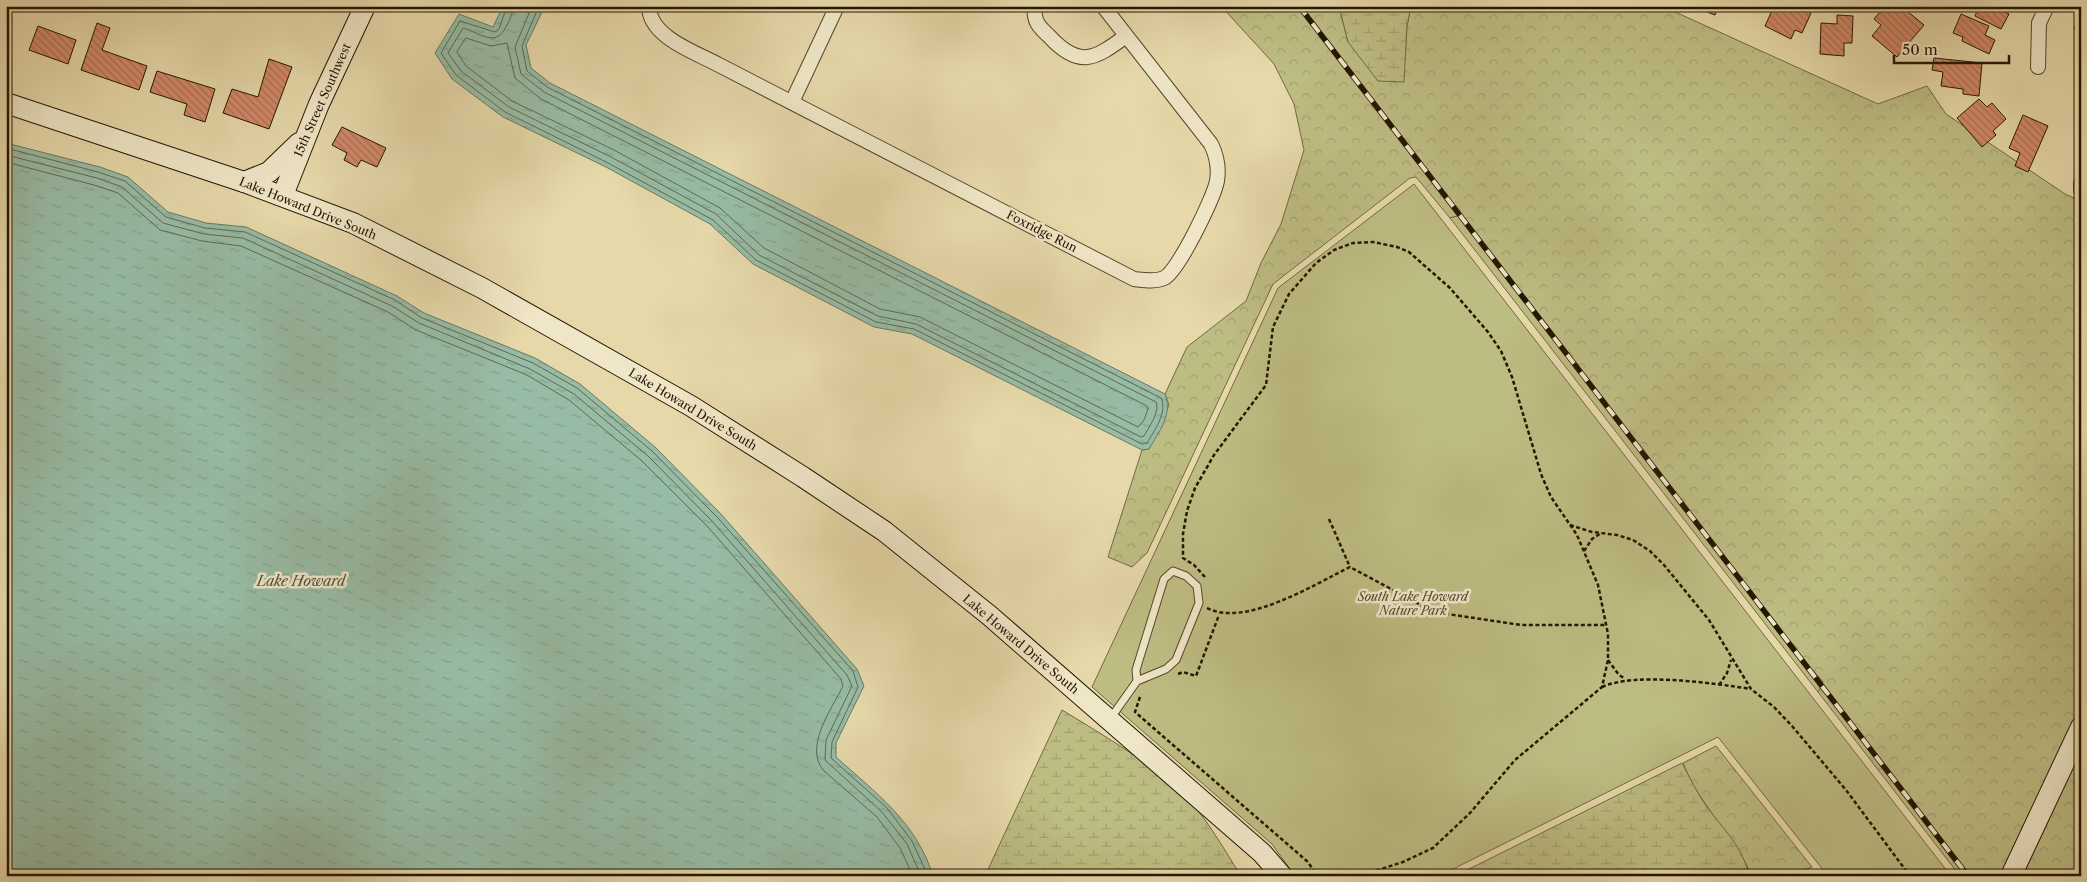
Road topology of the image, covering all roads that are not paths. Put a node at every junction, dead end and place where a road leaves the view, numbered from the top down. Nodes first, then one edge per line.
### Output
1 (365, 6) edge
2 (649, 6) edge
3 (837, 6) edge
4 (1034, 6) edge
5 (1103, 6) edge
6 (2047, 6) edge
7 (1126, 36) junction
8 (2038, 68) dead end
9 (792, 102) junction
10 (6, 103) edge
11 (304, 138) junction
12 (244, 182) junction
13 (2081, 184) edge
14 (2081, 189) edge
15 (283, 195) junction
16 (1137, 682) junction
17 (1109, 719) junction
18 (2081, 727) edge
19 (1282, 876) edge
20 (2011, 876) edge

1 - 11 street, 15th Street Southwest
2 - 9 street, Foxridge Run
3 - 9 street
4 - 7 street
5 - 7 street, Foxridge Run
6 - 8 street
7 - 9 street, Foxridge Run
10 - 12 street, Lake Howard Drive South
11 - 12 street
11 - 15 street, 15th Street Southwest
12 - 15 street, Lake Howard Drive South
13 - 14 street
15 - 17 street, Lake Howard Drive South
16 - 16 lane
16 - 17 lane
17 - 19 street, Lake Howard Drive South
18 - 20 street

